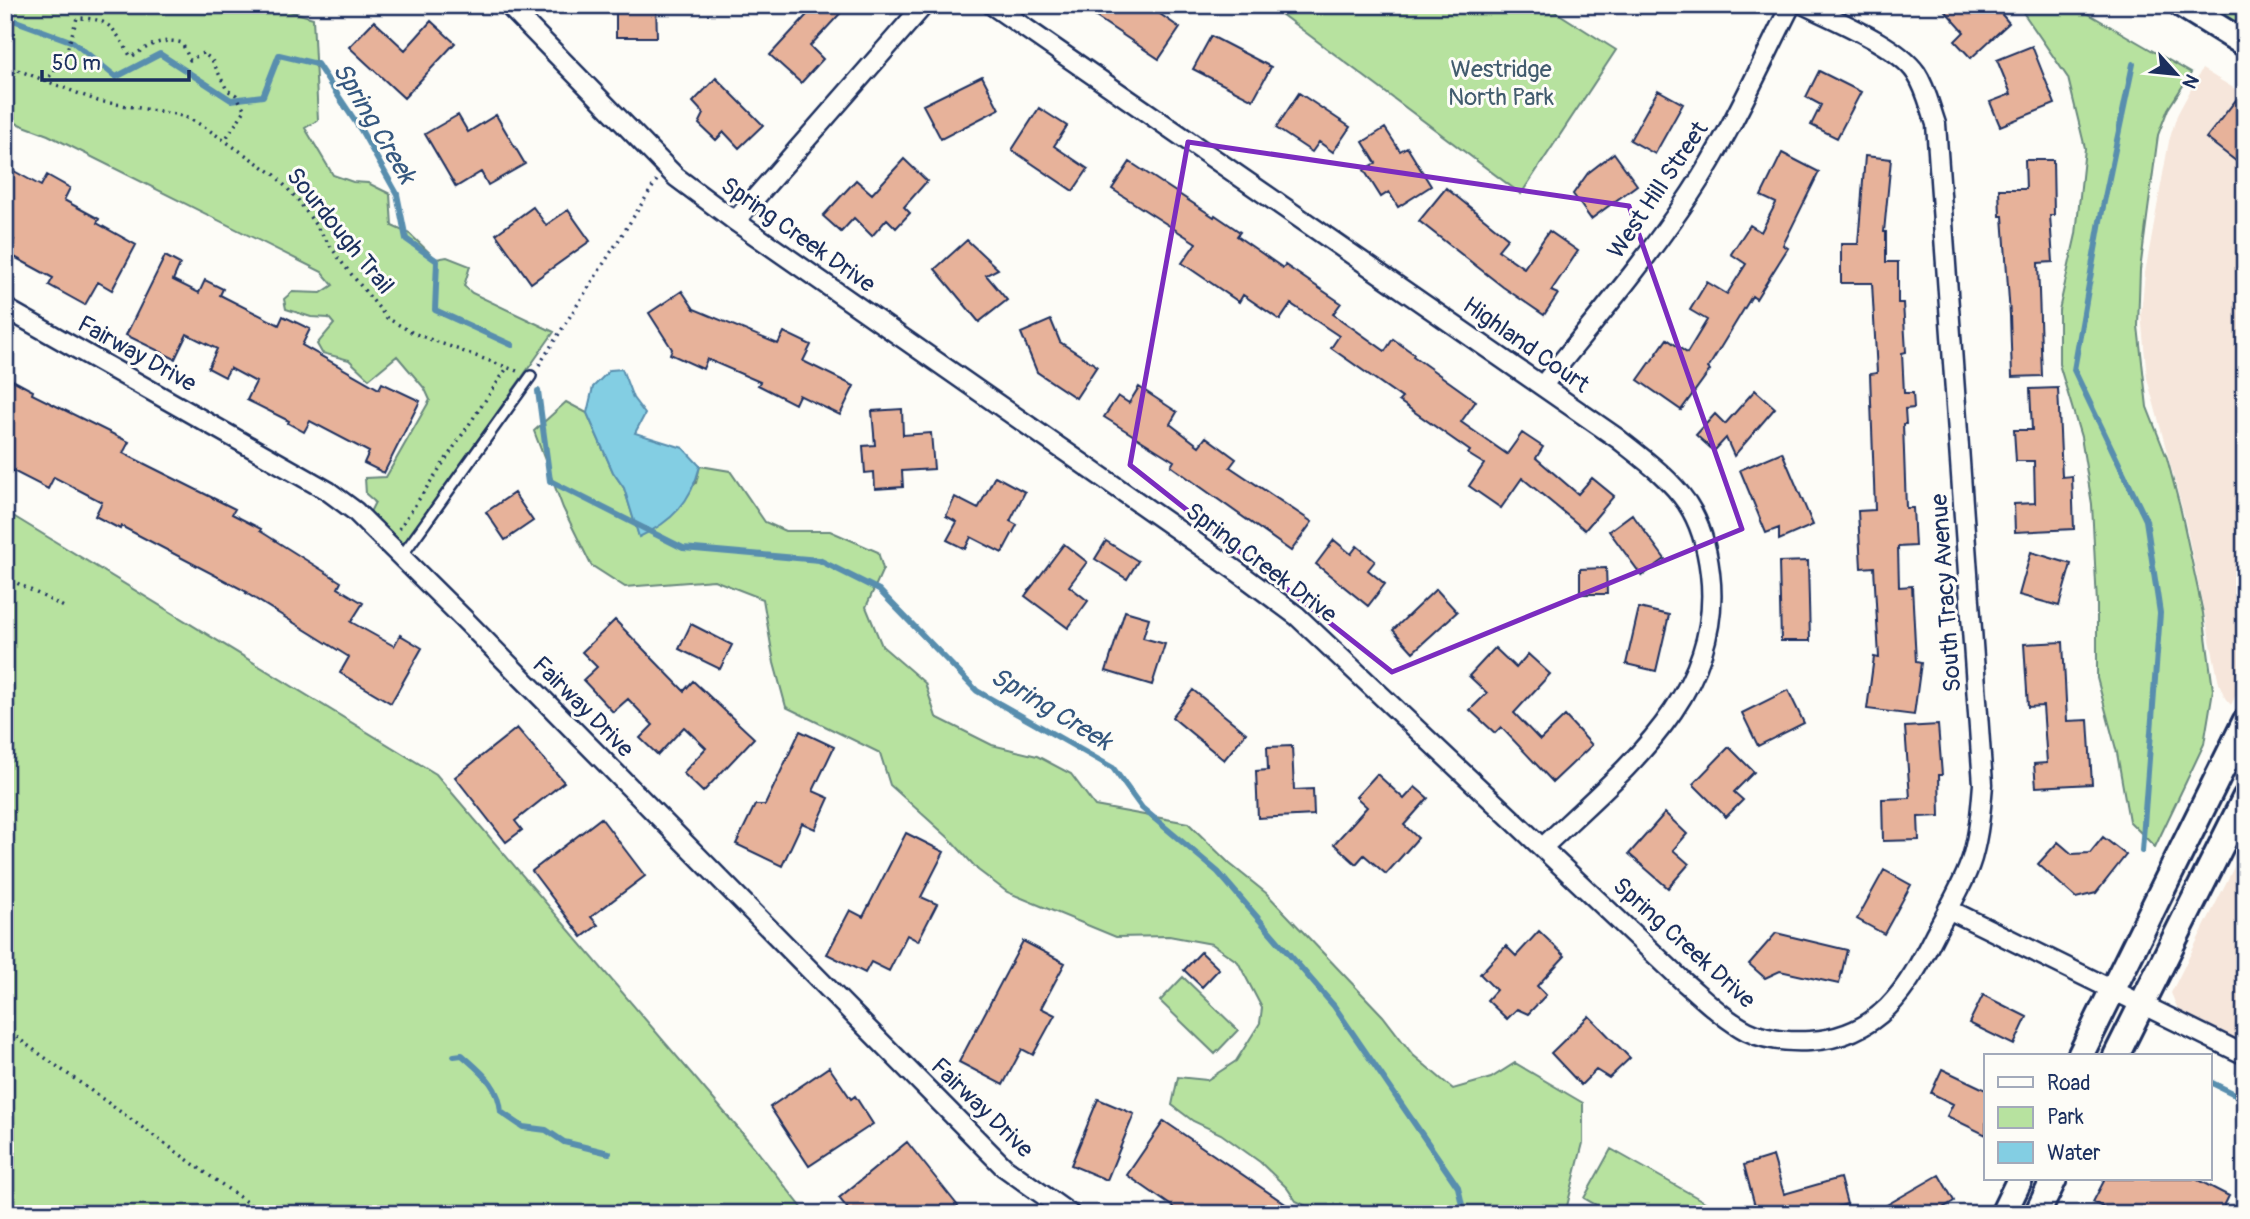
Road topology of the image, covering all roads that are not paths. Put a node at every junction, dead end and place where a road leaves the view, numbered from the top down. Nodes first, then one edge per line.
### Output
1 (924, 5) edge
2 (992, 5) edge
3 (1791, 5) edge
4 (1805, 5) edge
5 (2182, 5) edge
6 (514, 7) edge
7 (2245, 44) edge
8 (735, 221) junction
9 (5, 308) edge
10 (531, 376) road end
11 (1542, 386) junction
12 (395, 551) junction
13 (2245, 722) edge
14 (2245, 798) edge
15 (1543, 847) junction
16 (1948, 909) junction
17 (2113, 990) junction
18 (2142, 1005) junction
19 (2081, 1054) edge
20 (2117, 1054) edge
21 (2245, 1055) edge
22 (2020, 1180) edge
23 (2054, 1180) edge
24 (1070, 1214) edge
25 (2003, 1214) edge
26 (2037, 1214) edge

1 - 8 street
2 - 11 street, Highland Court
3 - 11 street, West Hill Street
4 - 16 street, South Tracy Avenue
5 - 7 main road
6 - 8 street, Spring Creek Drive
8 - 15 street, Spring Creek Drive
9 - 12 street, Fairway Drive
10 - 12 lane
11 - 15 street, Highland Court
12 - 24 street, Fairway Drive
13 - 17 main road
14 - 18 main road
15 - 16 street, Spring Creek Drive
16 - 17 street
17 - 18 street
17 - 19 main road
18 - 20 main road
18 - 21 street
22 - 25 main road
23 - 26 main road

